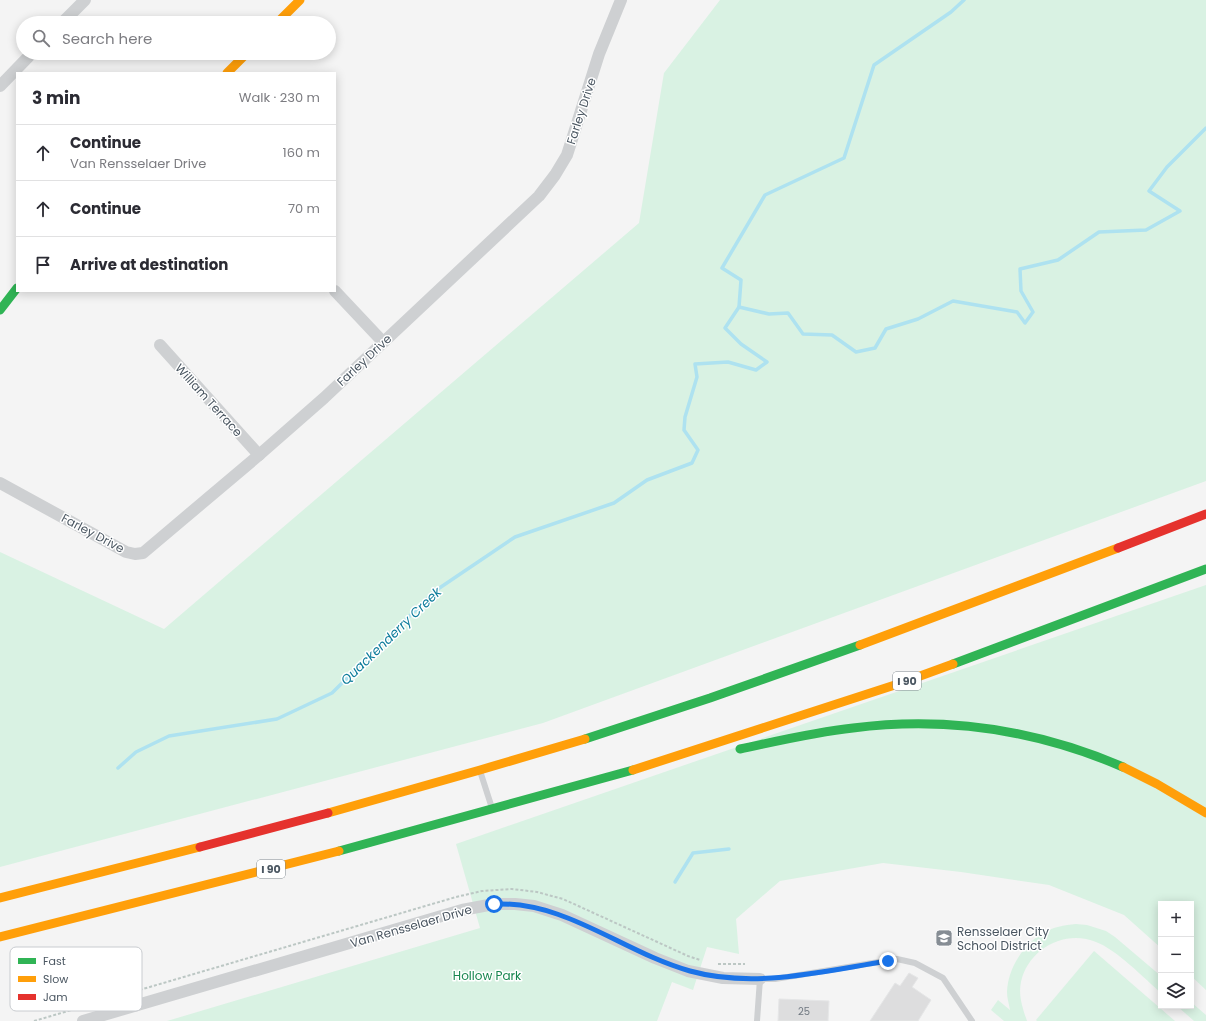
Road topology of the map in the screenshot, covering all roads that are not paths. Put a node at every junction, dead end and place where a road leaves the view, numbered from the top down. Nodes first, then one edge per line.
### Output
1 (85, 0) edge
2 (300, 0) edge
3 (620, 0) edge
4 (69, 16) edge
5 (284, 16) edge
6 (25, 60) edge
7 (240, 60) edge
8 (228, 72) edge
9 (0, 86) edge
10 (16, 289) edge
11 (336, 292) edge
12 (0, 310) edge
13 (383, 342) junction
14 (160, 345) dead end
15 (259, 455) junction
16 (0, 483) edge
17 (1206, 514) edge
18 (1206, 569) edge
19 (734, 751) dead end
20 (703, 757) dead end
21 (480, 770) junction
22 (603, 778) junction
23 (492, 810) junction
24 (1206, 813) edge
25 (0, 898) edge
26 (0, 937) edge
27 (760, 979) junction
28 (142, 1004) edge
29 (118, 1011) edge
30 (84, 1021) edge
31 (757, 1021) edge
32 (972, 1021) edge

1 - 4 street
2 - 5 main road
3 - 13 street, Farley Drive
6 - 9 street
7 - 8 main road
10 - 12 main road
11 - 13 street
13 - 15 street, Farley Drive
14 - 15 street, William Terrace
15 - 16 street, Farley Drive
17 - 21 main road
18 - 22 main road, I 90
19 - 24 main road
20 - 22 main road
21 - 23 lane
21 - 25 main road
22 - 23 main road, I 90
23 - 26 main road, I 90
27 - 28 street, Van Rensselaer Drive
27 - 31 lane
27 - 32 lane
29 - 30 street, Van Rensselaer Drive

